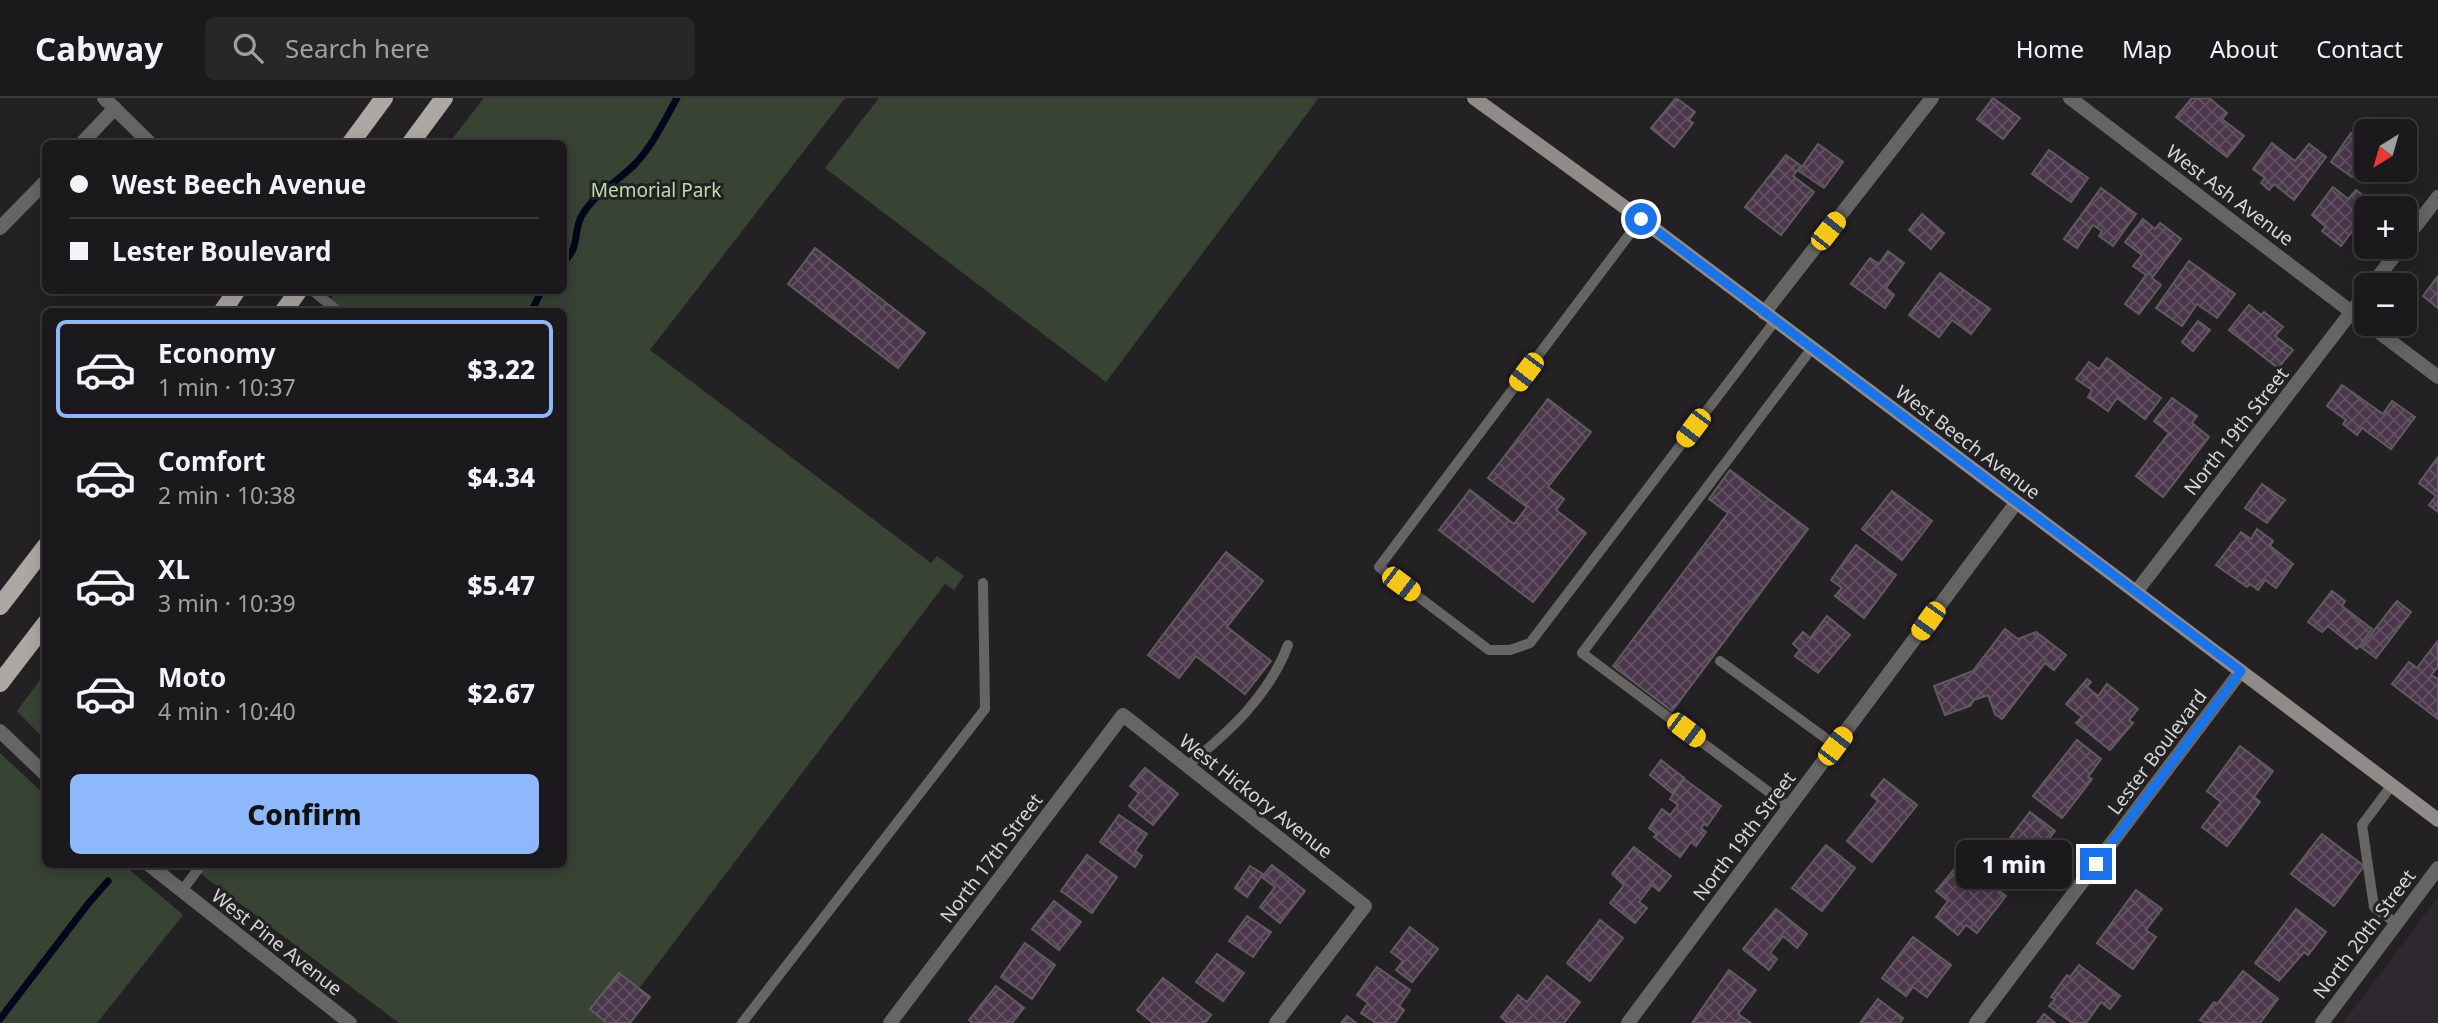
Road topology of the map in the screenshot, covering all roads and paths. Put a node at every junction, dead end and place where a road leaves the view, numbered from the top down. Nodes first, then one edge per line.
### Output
1 (104, 98) edge
2 (384, 98) edge
3 (444, 98) edge
4 (1474, 98) edge
5 (1932, 98) edge
6 (2070, 98) edge
7 (115, 108) junction
8 (85, 140) edge
9 (147, 140) edge
10 (352, 140) edge
11 (413, 140) edge
12 (42, 185) edge
13 (2438, 197) edge
14 (1641, 219) junction
15 (2417, 225) edge
16 (0, 228) edge
17 (317, 294) edge
18 (334, 308) edge
19 (2354, 309) edge
20 (2352, 312) junction
21 (1770, 317) junction
22 (2384, 336) edge
23 (1812, 348) junction
24 (2438, 377) edge
25 (2016, 503) junction
26 (42, 550) edge
27 (983, 583) dead end
28 (2136, 592) junction
29 (0, 606) edge
30 (42, 628) edge
31 (1288, 645) dead end
32 (1720, 661) dead end
33 (2241, 671) junction
34 (0, 683) edge
35 (1124, 715) joint
36 (0, 731) edge
37 (1835, 746) junction
38 (1187, 766) junction
39 (42, 771) edge
40 (2392, 785) junction
41 (1789, 807) junction
42 (2438, 820) edge
43 (153, 868) edge
44 (199, 868) edge
45 (2438, 869) edge
46 (181, 892) junction
47 (2396, 923) junction
48 (350, 1023) edge
49 (742, 1023) edge
50 (890, 1023) edge
51 (1276, 1023) edge
52 (1628, 1023) edge
53 (1976, 1023) edge
54 (2322, 1023) edge

1 - 7 street
2 - 10 main road
3 - 11 main road
4 - 14 main road, West Beech Avenue
5 - 21 street
6 - 20 street, West Ash Avenue
7 - 8 street
7 - 9 street
12 - 16 street
13 - 15 street
14 - 21 main road, West Beech Avenue
14 - 21 lane
17 - 18 lane
19 - 20 street, North 19th Street
20 - 28 street, North 19th Street
21 - 23 main road, West Beech Avenue
22 - 24 street, West Ash Avenue
23 - 25 main road, West Beech Avenue
23 - 41 lane
25 - 28 main road, West Beech Avenue
25 - 37 street, North 19th Street
26 - 29 main road
27 - 49 lane
28 - 33 main road, West Beech Avenue
30 - 34 main road
31 - 38 lane
32 - 37 lane
33 - 40 main road, West Beech Avenue
33 - 53 street, Lester Boulevard
35 - 38 street, West Hickory Avenue
35 - 50 street, North 17th Street
36 - 39 street
37 - 41 street, North 19th Street
38 - 51 street, West Hickory Avenue
40 - 42 main road, West Beech Avenue
40 - 47 lane
41 - 52 street, North 19th Street
43 - 46 street, West Pine Avenue
44 - 46 lane
45 - 47 street, North 20th Street
46 - 48 street, West Pine Avenue
47 - 54 street, North 20th Street

